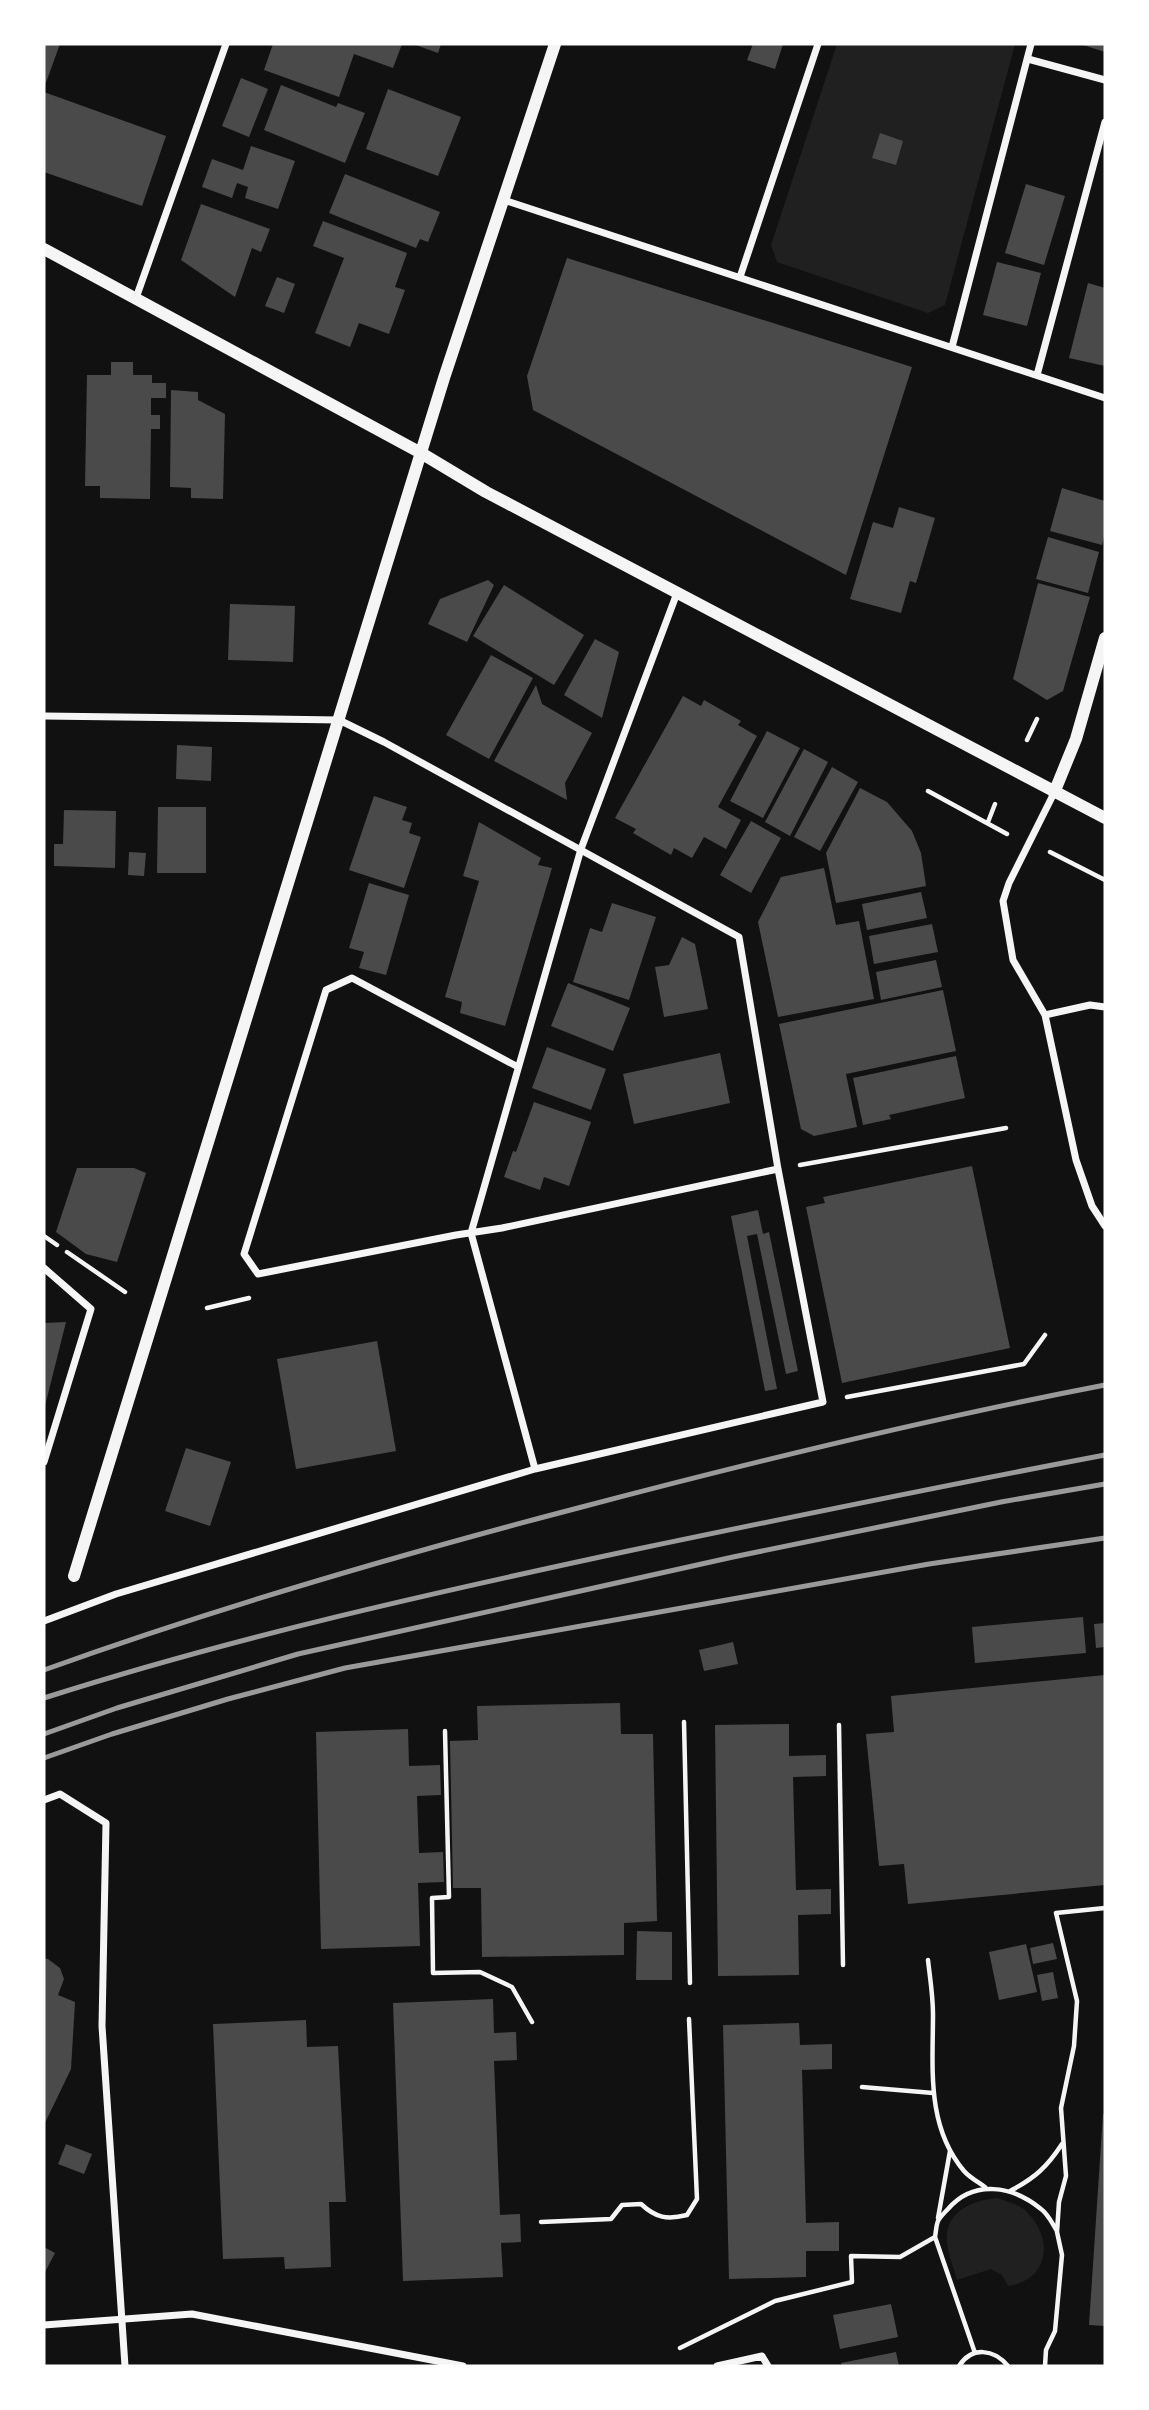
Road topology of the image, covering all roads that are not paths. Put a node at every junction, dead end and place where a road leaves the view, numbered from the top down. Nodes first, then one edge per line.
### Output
1 (226, 44) edge
2 (555, 44) edge
3 (818, 44) edge
4 (1031, 44) edge
5 (1028, 59) junction
6 (1105, 80) edge
7 (1105, 122) edge
8 (504, 200) junction
9 (44, 249) edge
10 (740, 277) junction
11 (136, 298) junction
12 (952, 347) junction
13 (1037, 375) junction
14 (1105, 398) edge
15 (421, 453) junction
16 (677, 593) junction
17 (1105, 638) edge
18 (44, 716) edge
19 (339, 720) junction
20 (1054, 793) junction
21 (1105, 818) edge
22 (581, 849) junction
23 (1105, 1007) edge
24 (1045, 1015) junction
25 (518, 1067) junction
26 (778, 1169) junction
27 (1105, 1226) edge
28 (471, 1233) junction
29 (44, 1268) edge
30 (44, 1462) edge
31 (535, 1469) junction
32 (74, 1576) dead end
33 (44, 1621) edge
34 (44, 1800) edge
35 (122, 2319) junction
36 (44, 2325) edge
37 (125, 2366) edge
38 (463, 2366) edge
39 (717, 2366) edge
40 (768, 2366) edge

1 - 11 street
2 - 8 street
3 - 10 street
4 - 5 street
5 - 6 street
5 - 12 street
7 - 13 street
8 - 10 street
8 - 15 street
9 - 11 street
10 - 12 street
11 - 15 street
12 - 13 street
13 - 14 street
15 - 16 street
15 - 19 street
16 - 20 street
16 - 22 street
17 - 20 street
18 - 19 street
19 - 22 street
19 - 32 street
20 - 21 street
20 - 24 street
22 - 25 street
22 - 26 street
23 - 24 street
24 - 27 street
25 - 28 street
25 - 28 street
26 - 28 street
26 - 31 street
28 - 31 street
29 - 30 street
31 - 33 street
34 - 35 street
35 - 36 street
35 - 37 street
35 - 38 street
39 - 40 street

